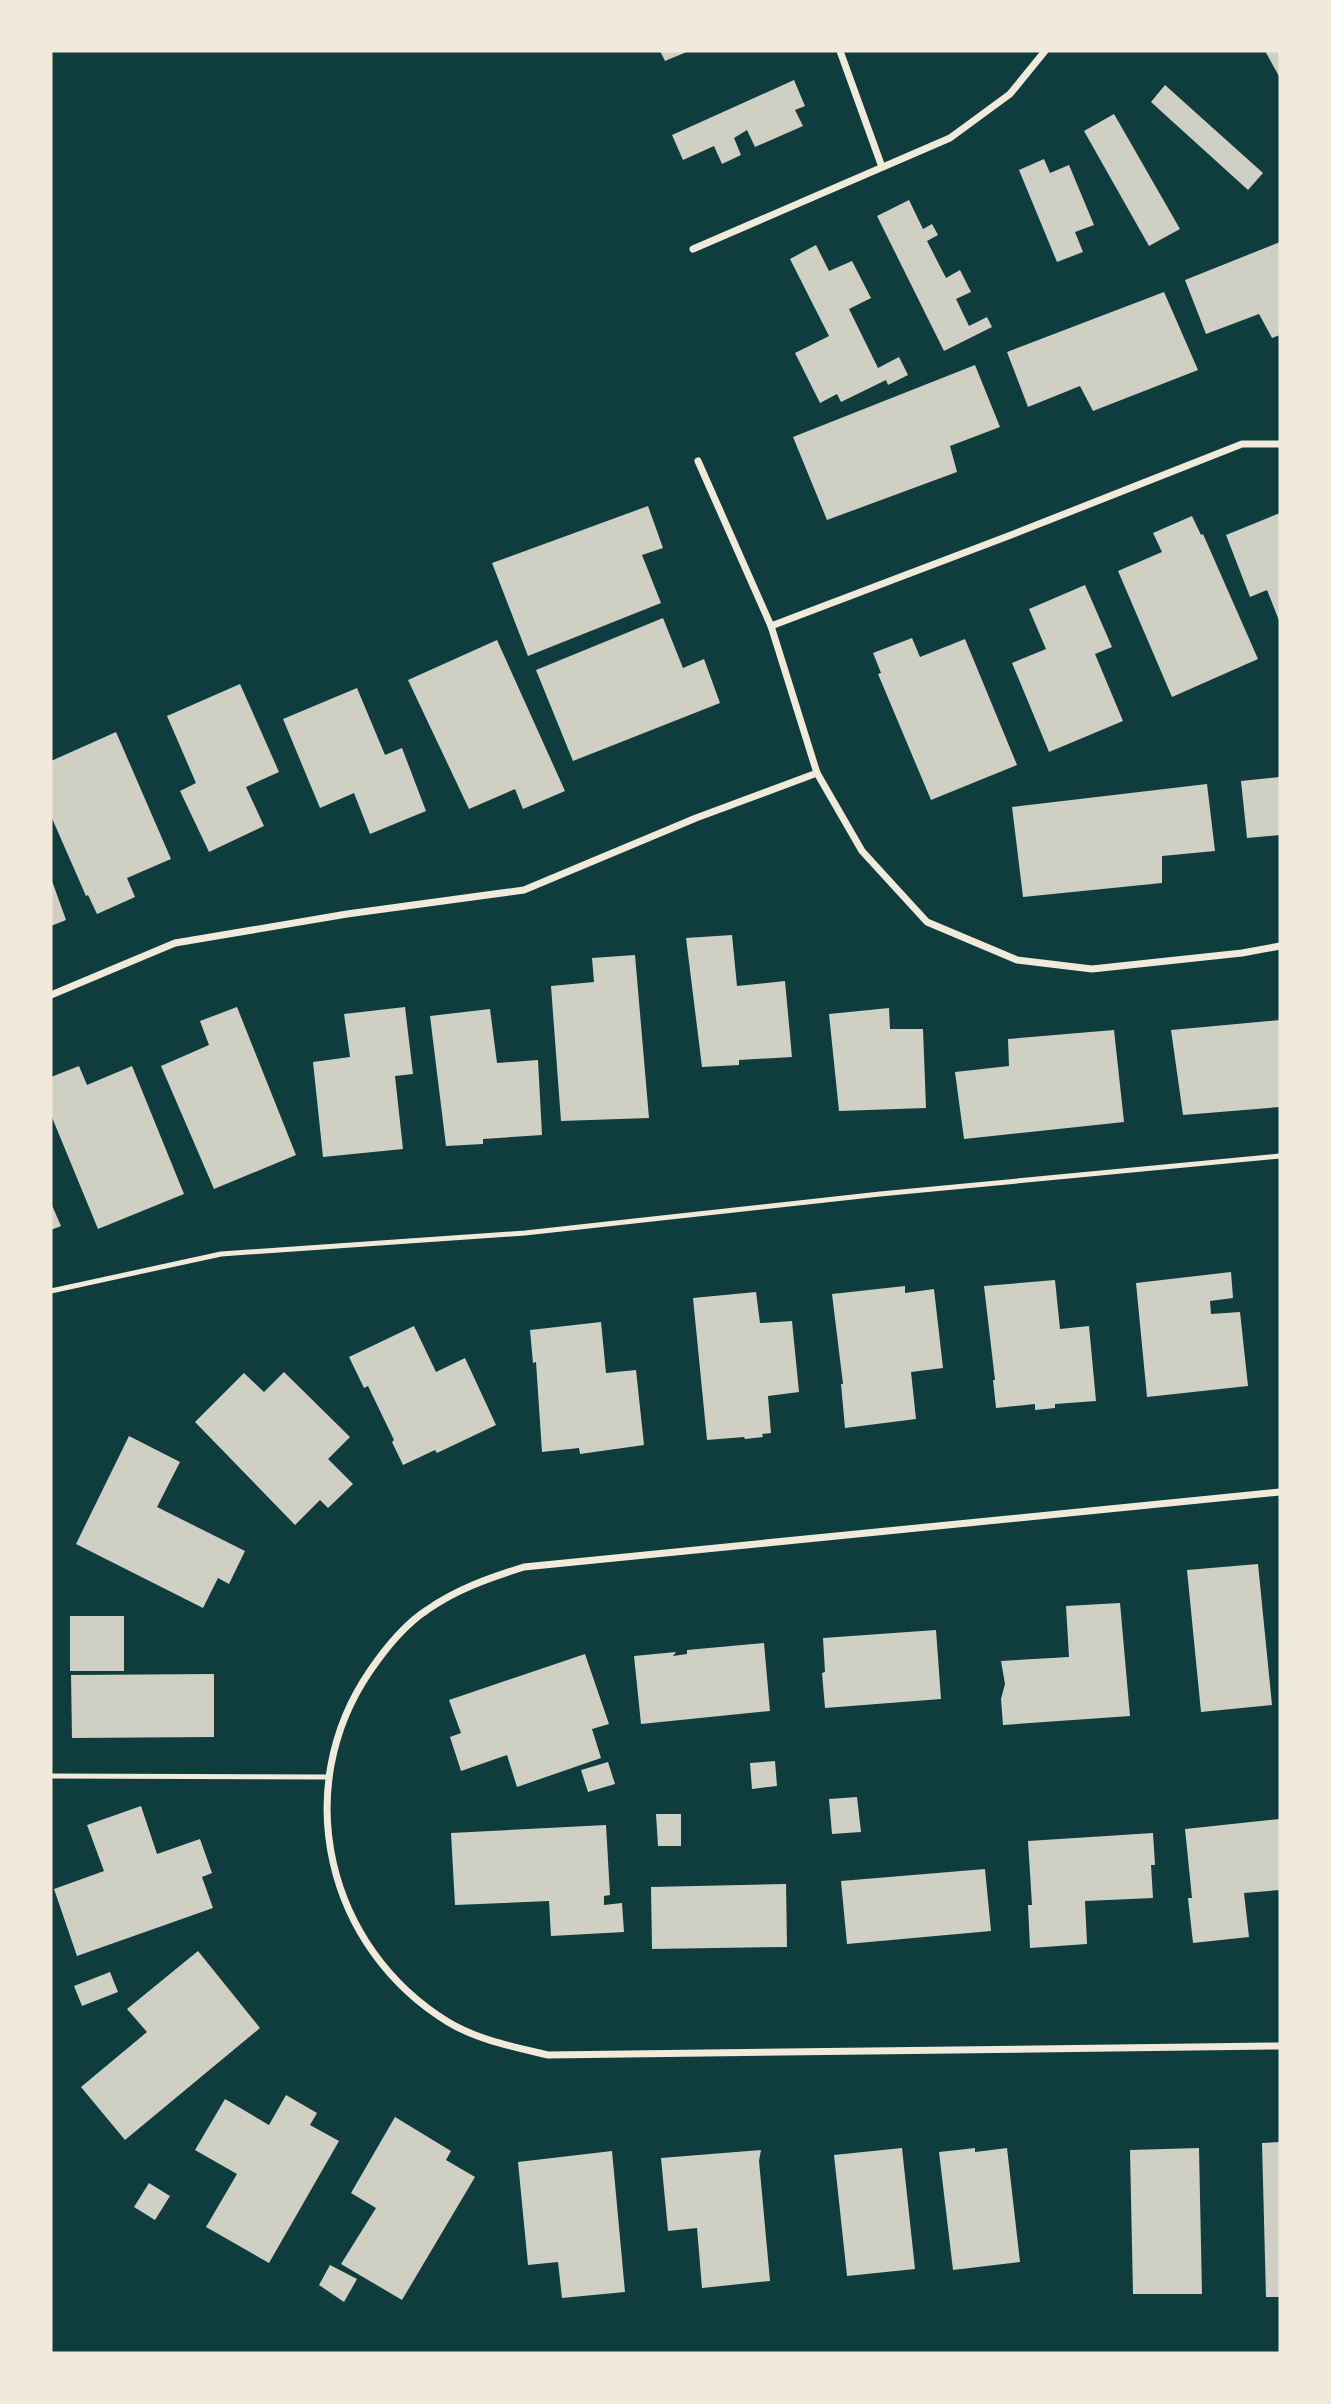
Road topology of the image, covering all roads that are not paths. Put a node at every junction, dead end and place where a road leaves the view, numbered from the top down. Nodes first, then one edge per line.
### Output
1 (841, 51) edge
2 (1045, 51) edge
3 (882, 167) junction
4 (692, 249) dead end
5 (1280, 444) edge
6 (698, 461) dead end
7 (771, 626) junction
8 (817, 773) junction
9 (1280, 946) edge
10 (51, 995) edge
11 (1280, 1156) edge
12 (51, 1291) edge
13 (1280, 1492) edge
14 (51, 1776) edge
15 (330, 1777) junction
16 (1280, 2046) edge

1 - 3 street
2 - 3 street
3 - 4 street
5 - 7 street
6 - 7 street
7 - 8 street
8 - 9 street
8 - 10 street
11 - 12 lane
13 - 15 street
14 - 15 lane
15 - 16 street

